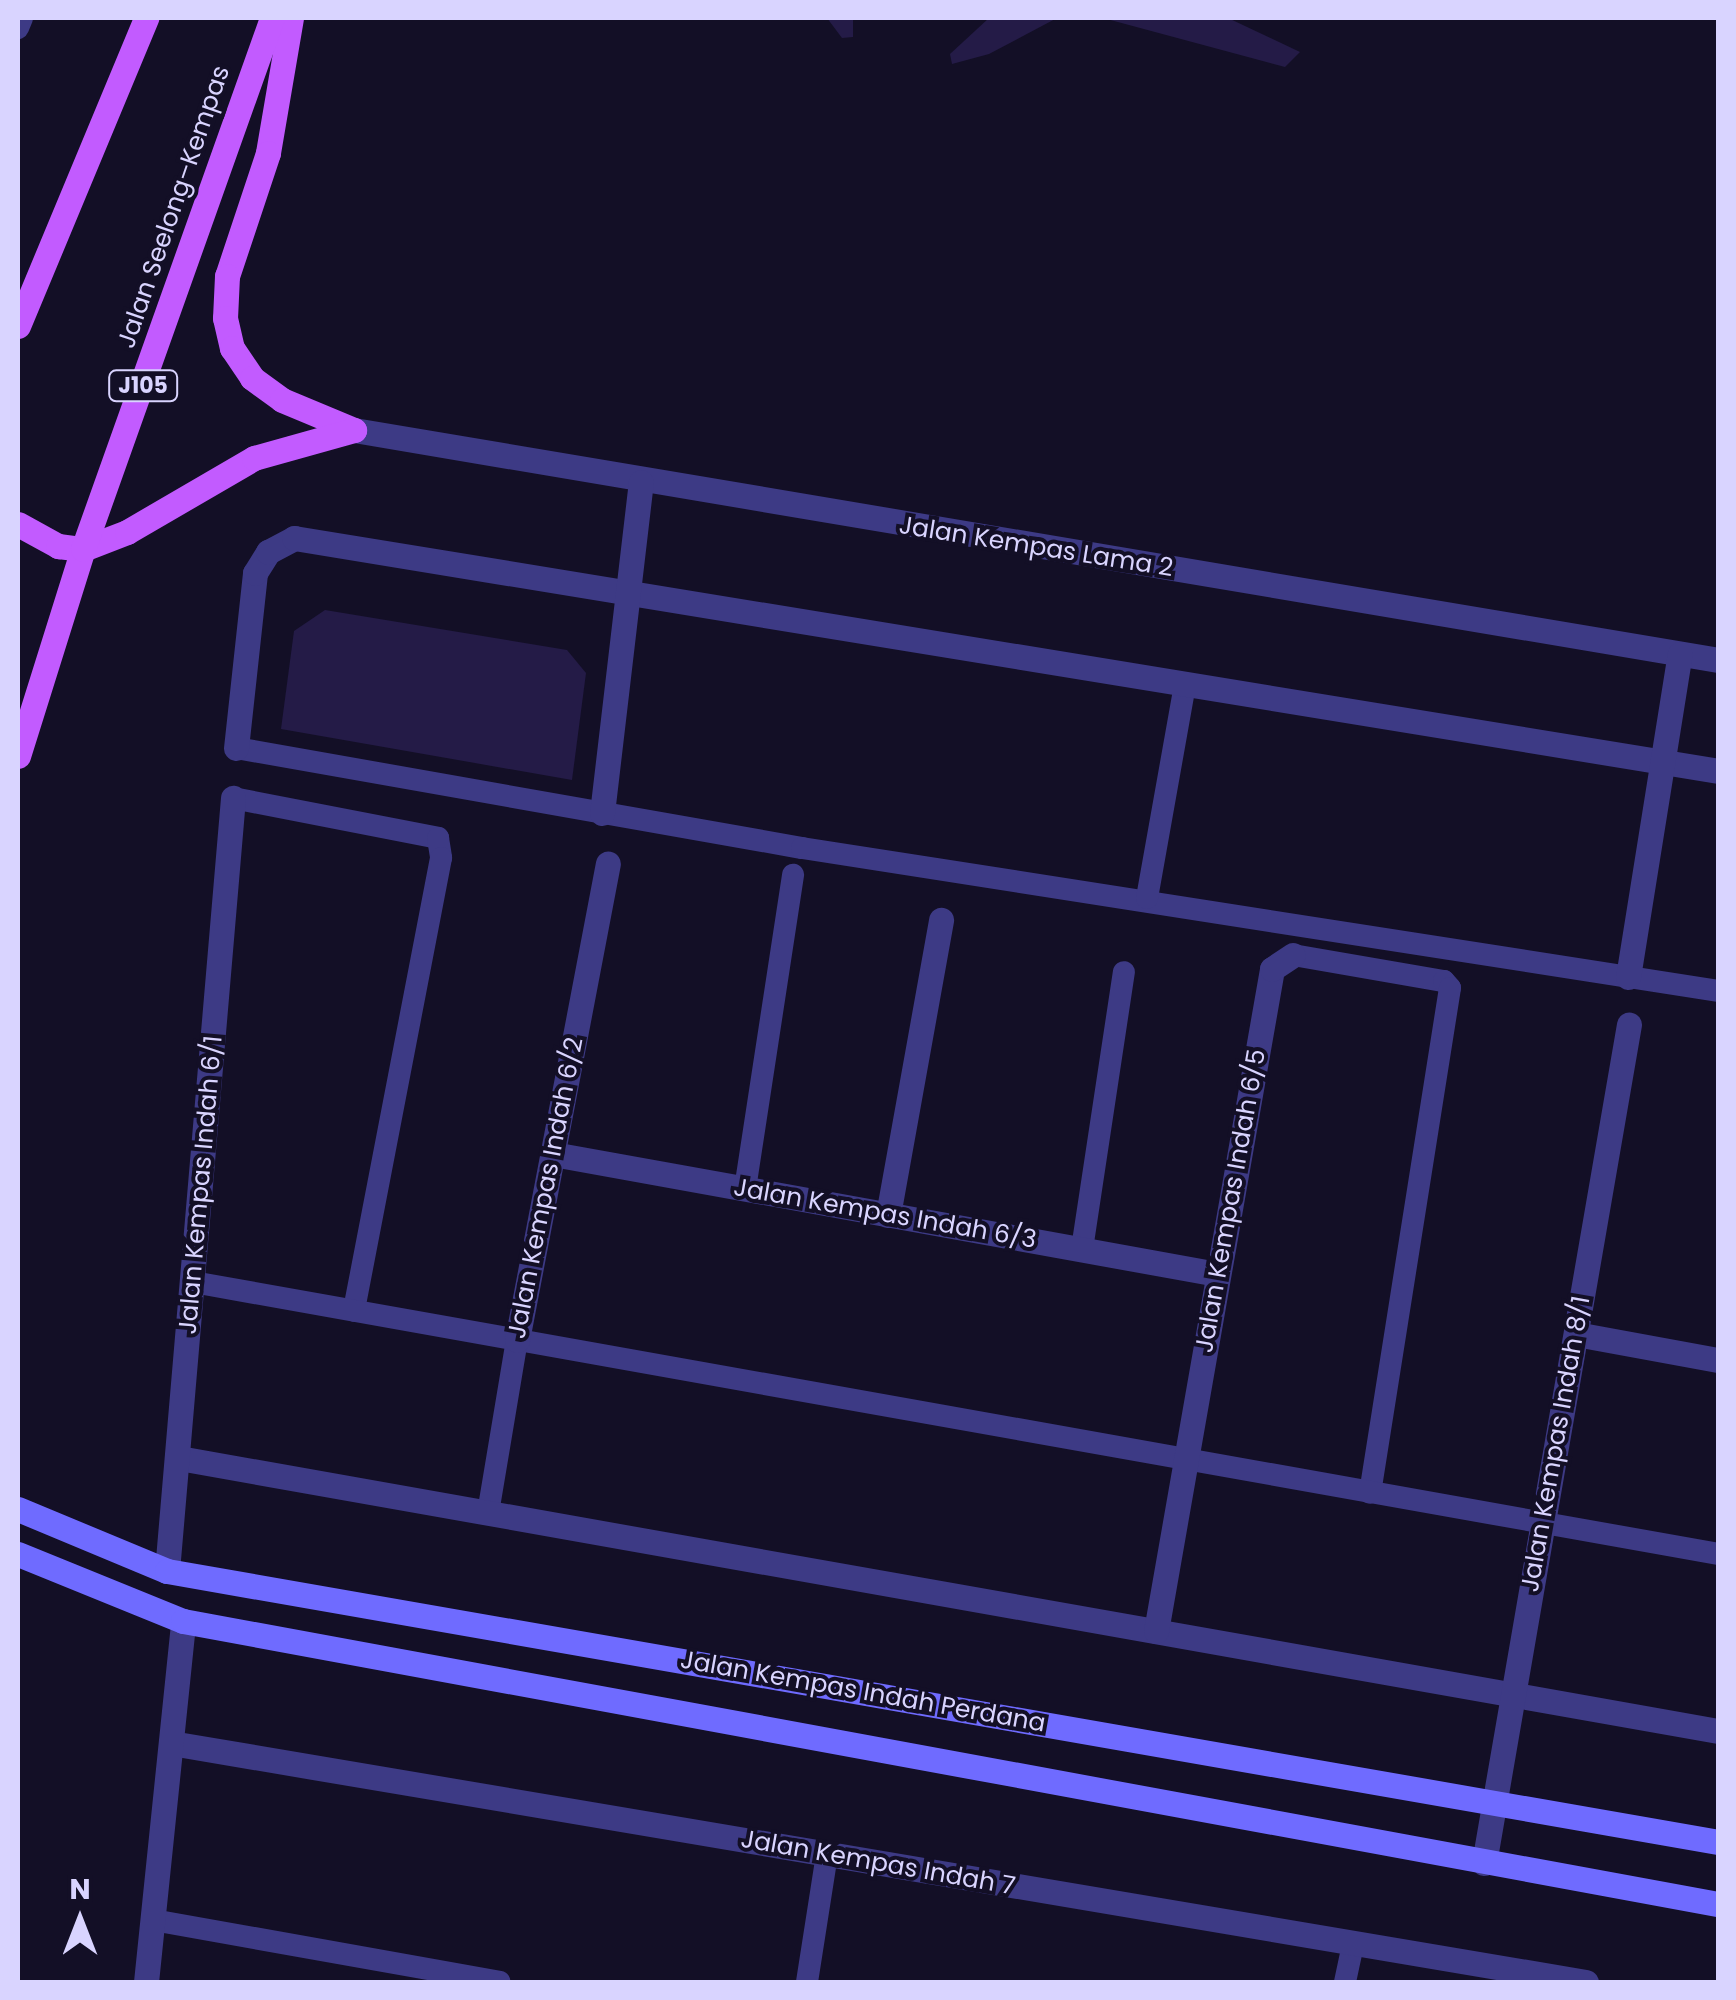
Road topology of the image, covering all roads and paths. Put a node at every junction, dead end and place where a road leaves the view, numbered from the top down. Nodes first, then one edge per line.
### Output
1 (22, 18) edge
2 (146, 18) edge
3 (272, 18) edge
4 (291, 18) edge
5 (18, 28) edge
6 (18, 326) edge
7 (354, 430) junction
8 (640, 482) junction
9 (18, 524) edge
10 (83, 549) junction
11 (628, 596) junction
12 (1680, 654) junction
13 (1718, 660) edge
14 (1185, 684) junction
15 (236, 748) joint
16 (18, 756) edge
17 (1660, 761) junction
18 (1718, 771) edge
19 (233, 798) joint
20 (602, 813) junction
21 (608, 864) dead end
22 (793, 874) dead end
23 (1148, 898) junction
24 (941, 920) dead end
25 (1293, 955) joint
26 (1124, 972) dead end
27 (1628, 976) junction
28 (1718, 991) edge
29 (1629, 1024) dead end
30 (553, 1154) junction
31 (745, 1188) junction
32 (888, 1215) junction
33 (1082, 1249) junction
34 (1218, 1274) junction
35 (194, 1282) junction
36 (354, 1312) junction
37 (1576, 1334) junction
38 (517, 1340) junction
39 (1718, 1360) edge
40 (179, 1458) junction
41 (1185, 1459) junction
42 (1370, 1493) junction
43 (18, 1508) edge
44 (488, 1512) junction
45 (1542, 1524) junction
46 (18, 1554) edge
47 (1718, 1554) edge
48 (167, 1571) junction
49 (183, 1621) junction
50 (1156, 1632) junction
51 (1513, 1694) junction
52 (1718, 1731) edge
53 (171, 1744) junction
54 (1494, 1802) junction
55 (1718, 1842) edge
56 (828, 1855) junction
57 (1484, 1863) junction
58 (1718, 1904) edge
59 (153, 1920) junction
60 (1353, 1943) junction
61 (146, 1982) edge
62 (500, 1982) edge
63 (807, 1982) edge
64 (1346, 1982) edge
65 (1586, 1982) edge

1 - 5 lane
2 - 6 main road
3 - 10 main road, Jalan Seelong–Kempas / J105
4 - 7 main road
7 - 8 street, Jalan Kempas Lama 2
7 - 10 main road
8 - 11 street
8 - 12 street, Jalan Kempas Lama 2
9 - 10 main road
10 - 16 main road, Jalan Seelong–Kempas / J105
11 - 14 street
11 - 15 street
11 - 20 street
12 - 13 street, Jalan Kempas Lama 2
12 - 17 street
14 - 17 street
14 - 23 lane
15 - 20 lane
17 - 18 street
17 - 27 street
19 - 35 street, Jalan Kempas Indah 6/1
19 - 36 lane
20 - 23 lane
21 - 30 street, Jalan Kempas Indah 6/2
22 - 31 lane
23 - 27 lane
24 - 32 street
25 - 34 street, Jalan Kempas Indah 6/5
25 - 42 lane
26 - 33 lane
27 - 28 lane
29 - 37 street, Jalan Kempas Indah 8/1
30 - 31 street, Jalan Kempas Indah 6/3
30 - 38 street, Jalan Kempas Indah 6/2
31 - 32 street, Jalan Kempas Indah 6/3
32 - 33 street, Jalan Kempas Indah 6/3
33 - 34 street, Jalan Kempas Indah 6/3
34 - 41 street, Jalan Kempas Indah 6/5
35 - 36 lane
35 - 40 street, Jalan Kempas Indah 6/1
36 - 38 lane
37 - 39 street
37 - 45 street, Jalan Kempas Indah 8/1
38 - 41 lane
38 - 44 lane, Jalan Kempas Indah 6/2
40 - 44 street
40 - 48 street, Jalan Kempas Indah 6/1
41 - 42 lane
41 - 50 street, Jalan Kempas Indah 6/5
42 - 45 lane
43 - 48 street, Jalan Kempas Indah Perdana
44 - 50 street
45 - 47 lane
45 - 51 street, Jalan Kempas Indah 8/1
46 - 49 street
48 - 54 street, Jalan Kempas Indah Perdana
49 - 53 street
49 - 57 street
50 - 51 street
51 - 52 street
51 - 54 street, Jalan Kempas Indah 8/1
53 - 56 street, Jalan Kempas Indah 7
53 - 59 street
54 - 55 street, Jalan Kempas Indah Perdana
54 - 57 street, Jalan Kempas Indah 8/1
56 - 60 street, Jalan Kempas Indah 7
56 - 63 lane
57 - 58 street
59 - 61 street
59 - 62 lane
60 - 64 lane
60 - 65 street, Jalan Kempas Indah 7

